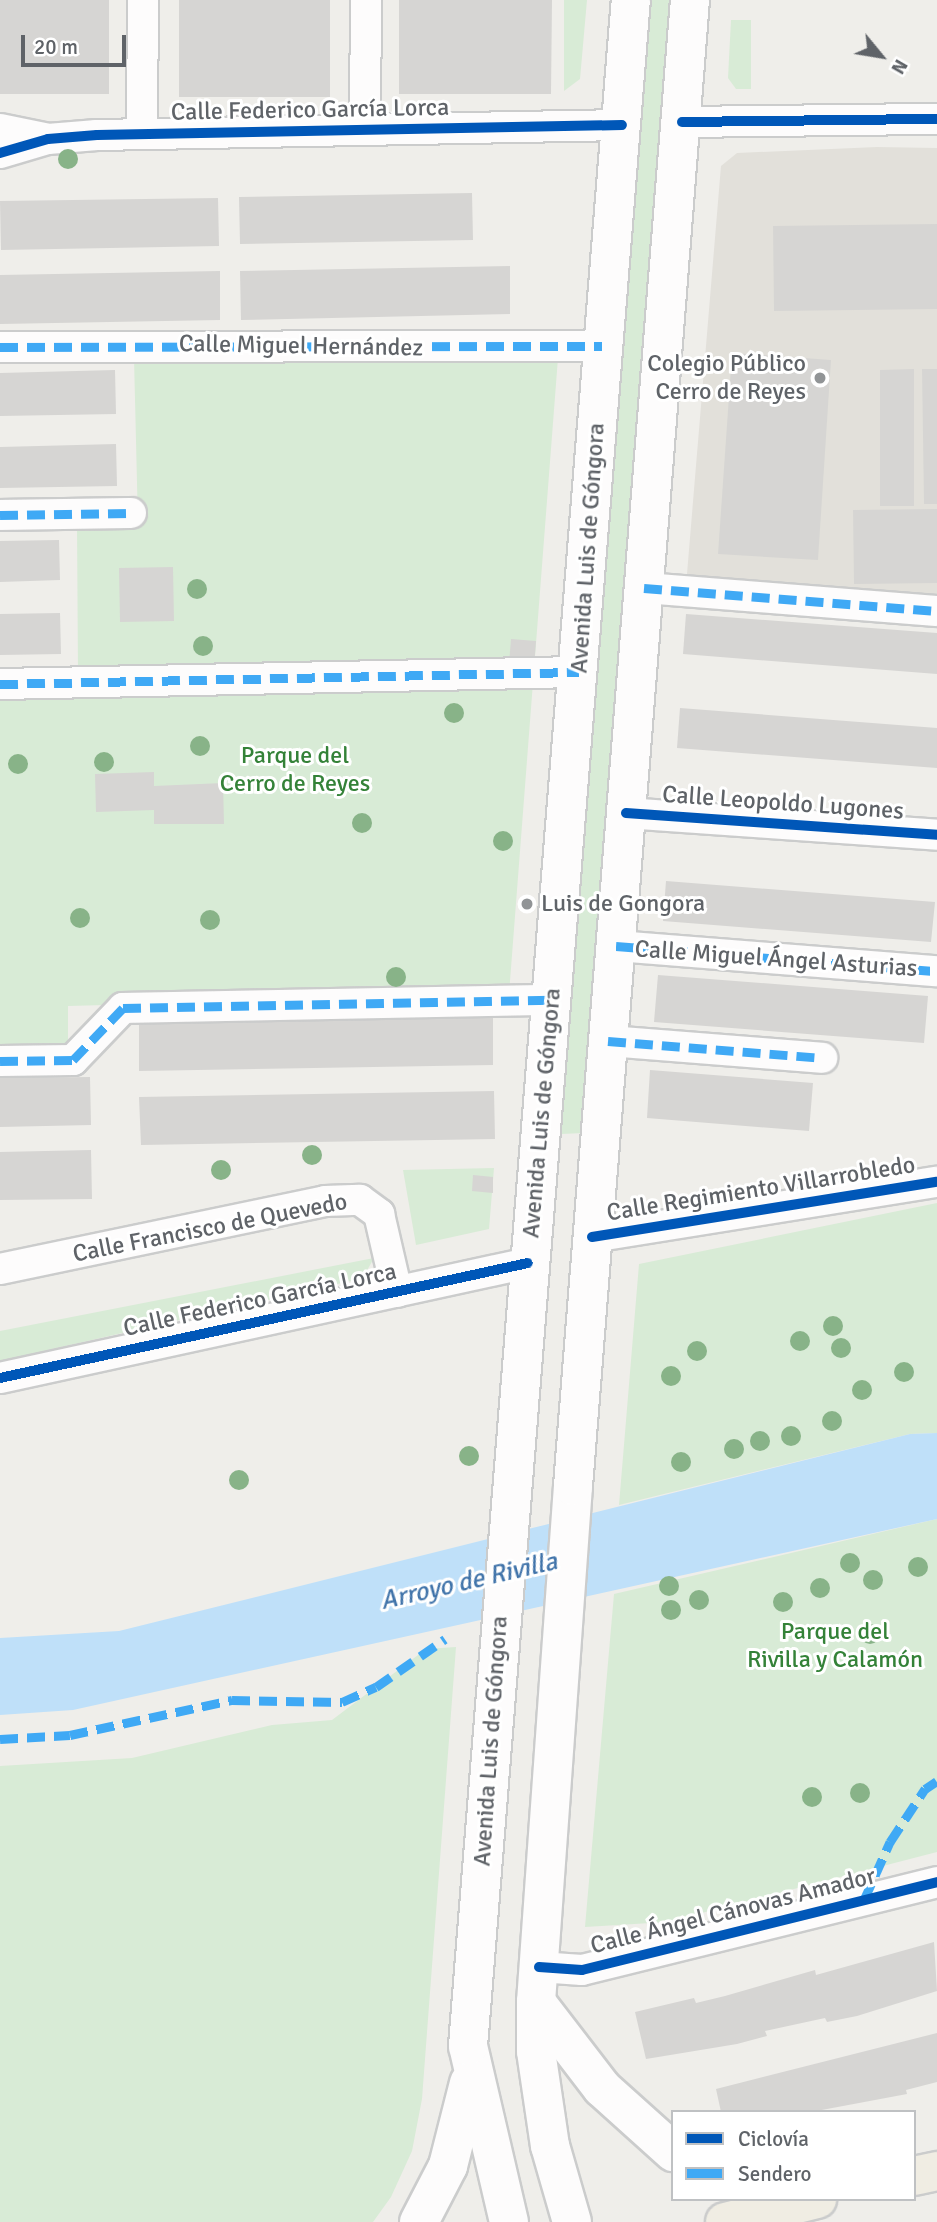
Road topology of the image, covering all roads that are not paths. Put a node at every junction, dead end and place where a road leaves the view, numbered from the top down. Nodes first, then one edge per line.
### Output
1 (143, 0) edge
2 (366, 0) edge
3 (631, 0) edge
4 (690, 0) edge
5 (937, 119) edge
6 (681, 122) junction
7 (622, 125) junction
8 (0, 129) edge
9 (365, 130) junction
10 (142, 134) junction
11 (48, 139) junction
12 (0, 153) edge
13 (602, 346) junction
14 (0, 347) edge
15 (131, 513) dead end
16 (0, 515) edge
17 (644, 588) junction
18 (937, 611) edge
19 (579, 672) junction
20 (0, 684) edge
21 (626, 813) junction
22 (937, 835) edge
23 (616, 946) junction
24 (937, 971) edge
25 (552, 1000) junction
26 (608, 1041) junction
27 (822, 1058) dead end
28 (0, 1061) edge
29 (937, 1182) edge
30 (592, 1237) junction
31 (528, 1263) junction
32 (0, 1269) edge
33 (397, 1292) junction
34 (0, 1378) edge
35 (937, 1882) edge
36 (538, 1985) junction
37 (472, 2063) junction
38 (671, 2150) edge
39 (937, 2171) edge
40 (916, 2176) edge
41 (793, 2201) edge
42 (419, 2222) edge
43 (509, 2222) edge
44 (572, 2222) edge
45 (725, 2222) edge

1 - 10 street
2 - 9 street
3 - 7 main road, Avenida Luis de Góngora
4 - 6 main road
5 - 6 street
6 - 17 main road
7 - 9 street, Calle Federico García Lorca
7 - 13 main road, Avenida Luis de Góngora
8 - 11 street
9 - 10 street, Calle Federico García Lorca
10 - 11 street, Calle Federico García Lorca
11 - 12 street, Calle Federico García Lorca
13 - 14 street, Calle Miguel Hernández
13 - 19 main road, Avenida Luis de Góngora
15 - 16 street
17 - 18 street
17 - 21 main road
19 - 20 street
19 - 25 main road, Avenida Luis de Góngora
21 - 22 street, Calle Leopoldo Lugones
21 - 23 main road
23 - 24 street, Calle Miguel Ángel Asturias
23 - 26 main road
25 - 28 street
25 - 31 main road, Avenida Luis de Góngora
26 - 27 street
26 - 30 main road
29 - 30 street, Calle Regimiento Villarrobledo
30 - 36 main road
31 - 33 street, Calle Federico García Lorca
31 - 37 main road, Avenida Luis de Góngora
32 - 33 street, Calle Francisco de Quevedo
33 - 34 street, Calle Federico García Lorca
35 - 36 street, Calle Ángel Cánovas Amador
36 - 38 main road
36 - 44 main road
37 - 42 main road
37 - 43 main road, Avenida Luis de Góngora
39 - 40 highway
41 - 45 highway

